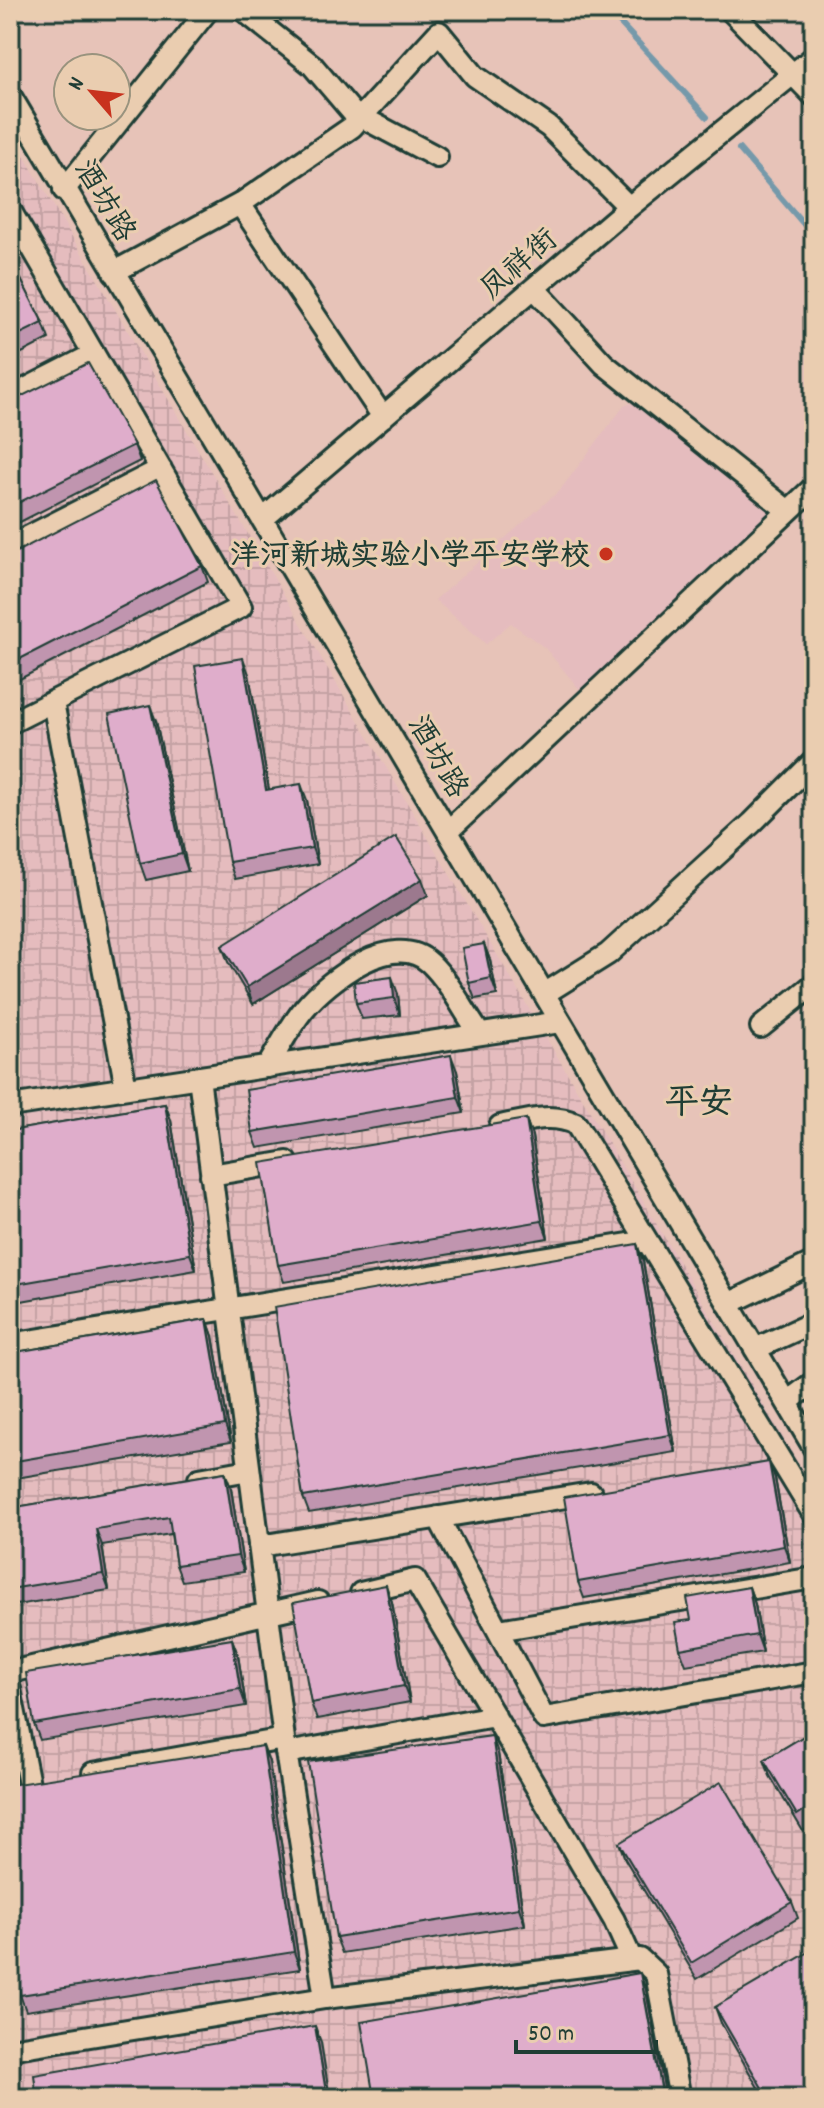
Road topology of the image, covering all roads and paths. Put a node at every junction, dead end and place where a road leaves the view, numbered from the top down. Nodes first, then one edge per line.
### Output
1 (208, 10) edge
2 (243, 10) edge
3 (730, 10) edge
4 (814, 57) edge
5 (793, 74) junction
6 (10, 95) edge
7 (814, 96) edge
8 (360, 116) junction
9 (437, 157) dead end
10 (64, 190) junction
11 (240, 204) junction
12 (629, 207) junction
13 (10, 210) edge
14 (114, 272) junction
15 (535, 289) junction
16 (94, 354) junction
17 (10, 397) edge
18 (383, 417) junction
19 (161, 469) junction
20 (814, 487) edge
21 (787, 510) junction
22 (264, 518) junction
23 (10, 546) edge
24 (53, 702) junction
25 (10, 723) edge
26 (814, 761) edge
27 (806, 784) edge
28 (448, 831) junction
29 (814, 984) edge
30 (544, 994) junction
31 (560, 1022) junction
32 (761, 1027) dead end
33 (480, 1034) junction
34 (267, 1067) junction
35 (199, 1077) junction
36 (126, 1088) junction
37 (10, 1106) edge
38 (487, 1128) edge
39 (303, 1159) edge
40 (211, 1175) junction
41 (647, 1241) junction
42 (814, 1262) edge
43 (728, 1304) junction
44 (229, 1309) junction
45 (814, 1322) edge
46 (10, 1344) edge
47 (755, 1349) junction
48 (814, 1382) edge
49 (787, 1402) junction
50 (814, 1448) edge
51 (249, 1470) junction
52 (175, 1483) edge
53 (610, 1490) edge
54 (814, 1515) edge
55 (438, 1517) junction
56 (259, 1546) junction
57 (814, 1578) edge
58 (268, 1614) junction
59 (498, 1630) junction
60 (10, 1672) edge
61 (814, 1672) edge
62 (10, 1689) edge
63 (495, 1716) junction
64 (285, 1746) junction
65 (74, 1776) edge
66 (27, 1784) edge
67 (632, 1960) junction
68 (325, 1998) junction
69 (10, 2049) edge
70 (680, 2098) edge

1 - 10 street
2 - 8 street
3 - 5 street
4 - 5 street, 凤祥街
5 - 7 street
5 - 12 street, 凤祥街
6 - 10 street, 酒坊路
8 - 9 street
8 - 11 street
8 - 12 street
10 - 14 street, 酒坊路
11 - 14 street
11 - 18 street
12 - 15 street, 凤祥街
13 - 16 street
14 - 22 street, 酒坊路
15 - 18 street, 凤祥街
15 - 21 street
16 - 17 street
16 - 19 street
18 - 22 street, 凤祥街
19 - 23 street
19 - 24 street
20 - 21 street
21 - 28 street
22 - 28 street, 酒坊路
24 - 25 street
24 - 36 street
26 - 27 street
27 - 30 street
28 - 30 street, 酒坊路
29 - 32 street
30 - 31 street, 酒坊路
31 - 33 street
31 - 43 street, 酒坊路
33 - 34 street
33 - 34 street
34 - 35 street
35 - 36 street
35 - 40 street
36 - 37 street
38 - 41 street
39 - 40 street
40 - 44 street
41 - 44 street
41 - 54 street
42 - 43 street
43 - 47 street, 酒坊路
44 - 46 street
44 - 51 street
45 - 47 street
47 - 49 street, 酒坊路
48 - 49 street
49 - 50 street, 酒坊路
51 - 52 street
51 - 56 street
53 - 55 street
55 - 56 street
55 - 59 street
56 - 58 street
57 - 59 street
58 - 60 street
58 - 63 street
58 - 64 street
59 - 61 street
62 - 66 street
63 - 64 street
63 - 67 street
64 - 65 street
64 - 68 street
67 - 68 street
67 - 70 street
68 - 69 street

